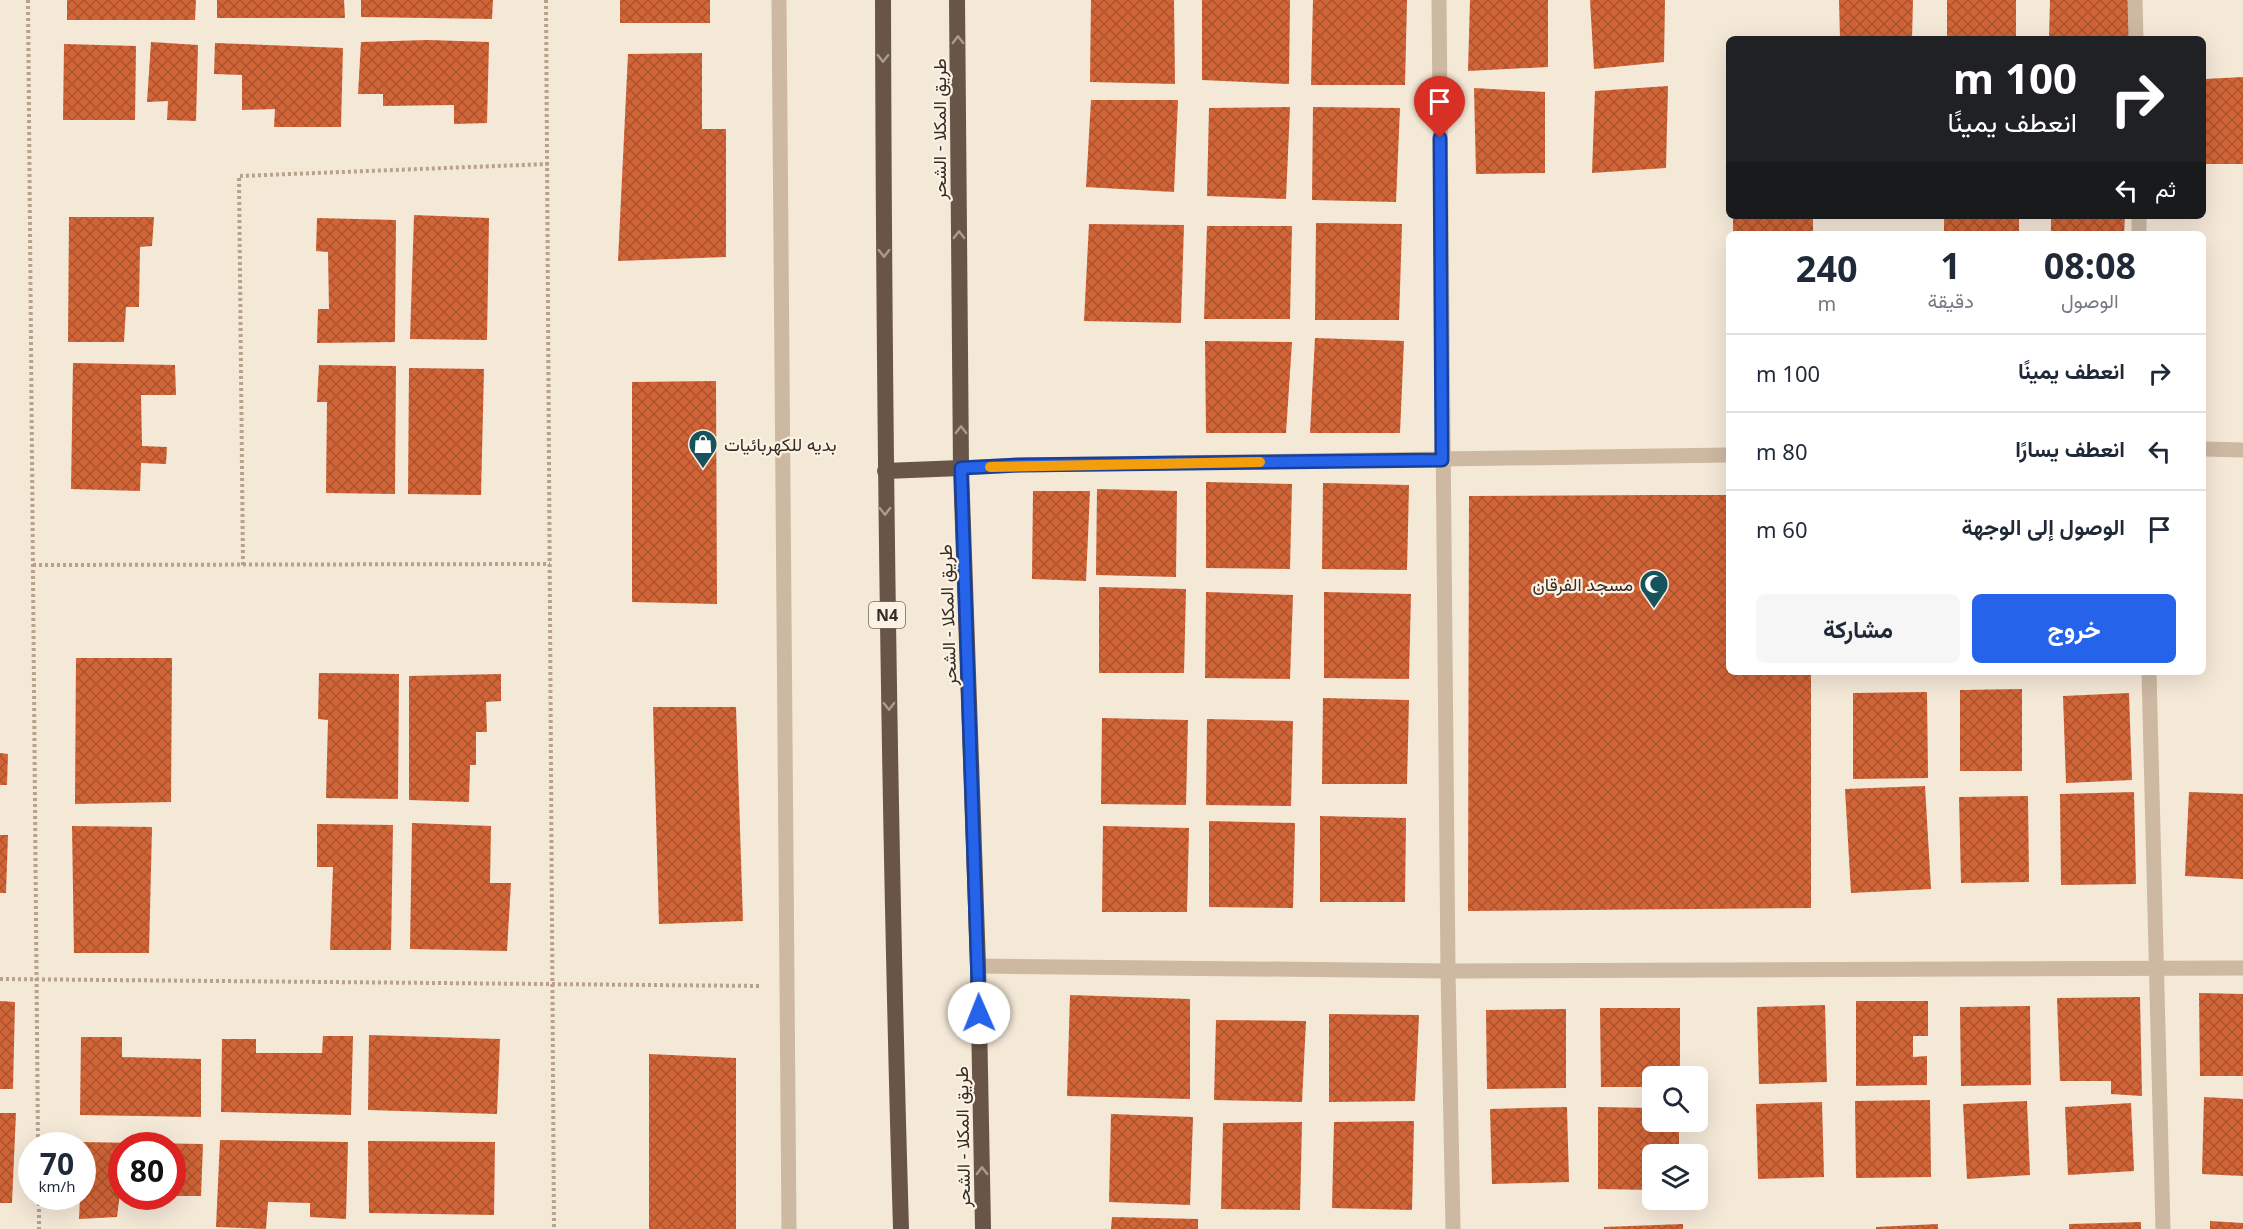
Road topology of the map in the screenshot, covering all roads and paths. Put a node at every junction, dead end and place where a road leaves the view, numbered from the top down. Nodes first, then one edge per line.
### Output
1 (28, 0) edge
2 (546, 0) edge
3 (779, 0) edge
4 (883, 0) edge
5 (957, 0) edge
6 (1439, 0) edge
7 (2135, 0) edge
8 (2136, 36) edge
9 (548, 164) junction
10 (2206, 449) edge
11 (2243, 450) edge
12 (1726, 456) edge
13 (1442, 460) junction
14 (961, 468) junction
15 (885, 471) junction
16 (550, 564) junction
17 (33, 565) junction
18 (243, 565) junction
19 (2149, 675) edge
20 (978, 966) junction
21 (2156, 968) junction
22 (2243, 968) edge
23 (1448, 971) junction
24 (0, 979) edge
25 (37, 980) junction
26 (552, 984) junction
27 (787, 986) junction
28 (38, 1132) edge
29 (39, 1210) edge
30 (39, 1229) edge
31 (555, 1229) edge
32 (789, 1229) edge
33 (902, 1229) edge
34 (983, 1229) edge
35 (1453, 1229) edge
36 (2163, 1229) edge

1 - 17 path
2 - 9 path
3 - 27 street
4 -> 15 highway, N4
14 -> 5 highway, طريق المكلا - الشحر
6 - 13 street
7 - 8 street
9 - 16 path
9 - 18 path
10 - 11 street
12 - 13 street
13 - 14 street
13 - 23 street
14 - 15 highway
14 - 20 highway, طريق المكلا - الشحر
15 -> 33 highway, N4
16 - 18 path
16 - 26 path
17 - 18 path
17 - 25 path
19 - 21 street
20 - 23 street
34 -> 20 highway, طريق المكلا - الشحر
21 - 22 street
21 - 23 street
21 - 36 street
23 - 35 street
24 - 25 path
25 - 26 path
25 - 28 path
26 - 27 path
26 - 31 path
27 - 32 street
29 - 30 path

